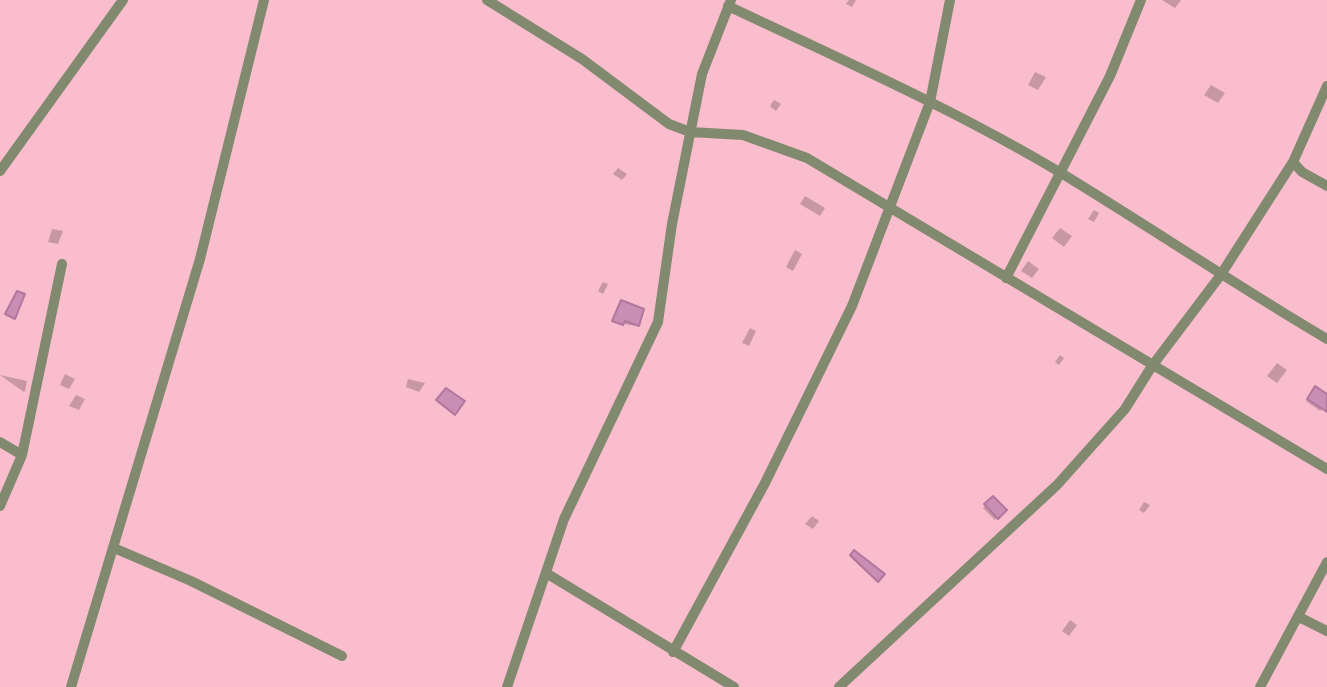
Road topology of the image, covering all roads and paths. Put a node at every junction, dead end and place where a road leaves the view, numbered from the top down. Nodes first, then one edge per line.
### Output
1 (123, 0) edge
2 (264, 0) edge
3 (487, 0) edge
4 (950, 0) edge
5 (1141, 0) edge
6 (730, 3) edge
7 (1327, 88) edge
8 (930, 102) junction
9 (690, 132) junction
10 (1293, 162) junction
11 (0, 171) edge
12 (1060, 173) junction
13 (1327, 186) edge
14 (890, 208) junction
15 (62, 264) dead end
16 (1220, 276) junction
17 (1006, 278) junction
18 (1327, 339) edge
19 (1152, 366) junction
20 (0, 442) edge
21 (22, 455) junction
22 (1327, 469) edge
23 (0, 506) edge
24 (114, 548) junction
25 (1327, 562) edge
26 (546, 573) junction
27 (1299, 617) junction
28 (1327, 631) edge
29 (673, 652) junction
30 (342, 656) dead end
31 (71, 687) edge
32 (507, 687) edge
33 (734, 687) edge
34 (839, 687) edge
35 (1260, 687) edge

1 - 11 street
2 - 24 street
3 - 9 street
4 - 8 street
5 - 12 street
6 - 8 street
6 - 9 street
7 - 10 street
8 - 12 street
8 - 14 street
9 - 14 street
9 - 26 street
10 - 13 street
10 - 16 street
12 - 16 street
12 - 17 street
14 - 17 street
14 - 29 street
15 - 21 street
16 - 18 street
16 - 19 street
17 - 19 street
19 - 22 street
19 - 34 street
20 - 21 street
21 - 23 street
24 - 30 street
24 - 31 street
25 - 27 street
26 - 29 street
26 - 32 street
27 - 28 street
27 - 35 street
29 - 33 street

